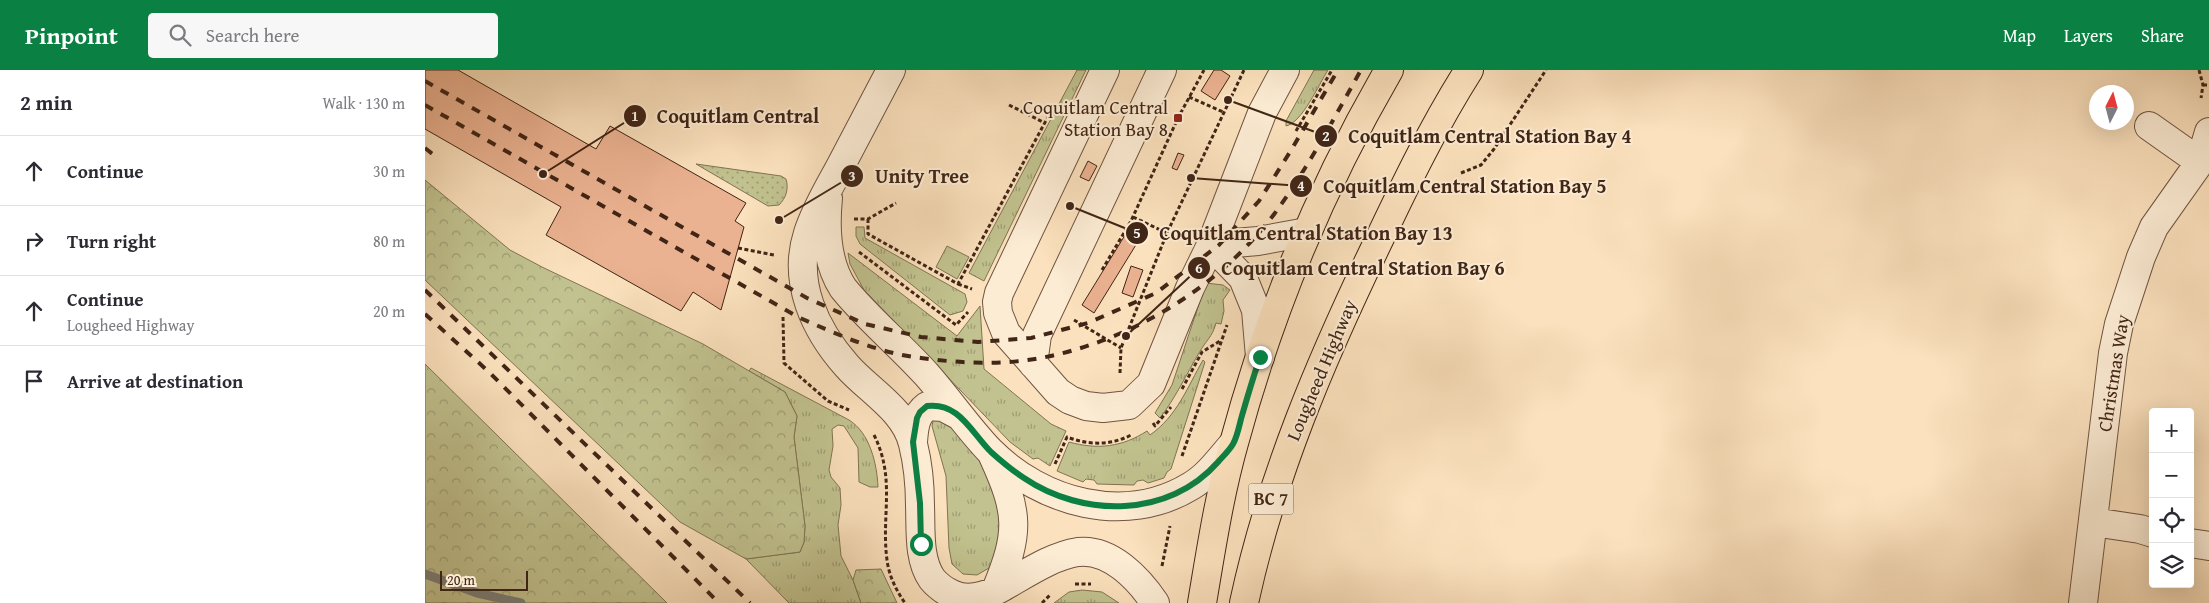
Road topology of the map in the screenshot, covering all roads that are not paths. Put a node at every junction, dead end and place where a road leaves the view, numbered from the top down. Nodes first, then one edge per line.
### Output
1 (891, 70) edge
2 (1105, 70) edge
3 (1162, 70) edge
4 (1285, 70) edge
5 (1389, 70) edge
6 (1469, 70) edge
7 (2149, 126) dead end
8 (2209, 132) edge
9 (2205, 160) edge
10 (829, 187) junction
11 (1307, 232) junction
12 (1211, 245) junction
13 (1260, 357) junction
14 (1033, 364) junction
15 (960, 416) junction
16 (913, 442) junction
17 (1233, 444) junction
18 (991, 452) junction
19 (2093, 522) junction
20 (2149, 532) edge
21 (2194, 544) edge
22 (2209, 546) edge
23 (996, 590) junction
24 (1155, 603) edge
25 (1202, 603) edge
26 (1244, 603) edge
27 (2083, 603) edge

1 - 10 street
2 - 14 street
3 - 14 street
4 - 12 street
5 - 11 main road, BC 7
6 - 26 main road, Lougheed Highway / BC 7
7 - 9 street
8 - 9 street, Christmas Way
9 - 19 street, Christmas Way
10 - 15 street
10 - 16 street
11 - 12 street
11 - 13 main road, BC 7
12 - 13 street
12 - 14 street
13 - 17 main road, BC 7
15 - 16 street
15 - 18 street
16 - 23 street
17 - 18 street
17 - 25 main road, BC 7
18 - 23 street
19 - 20 street
19 - 27 street, Christmas Way
21 - 22 street
23 - 24 street

